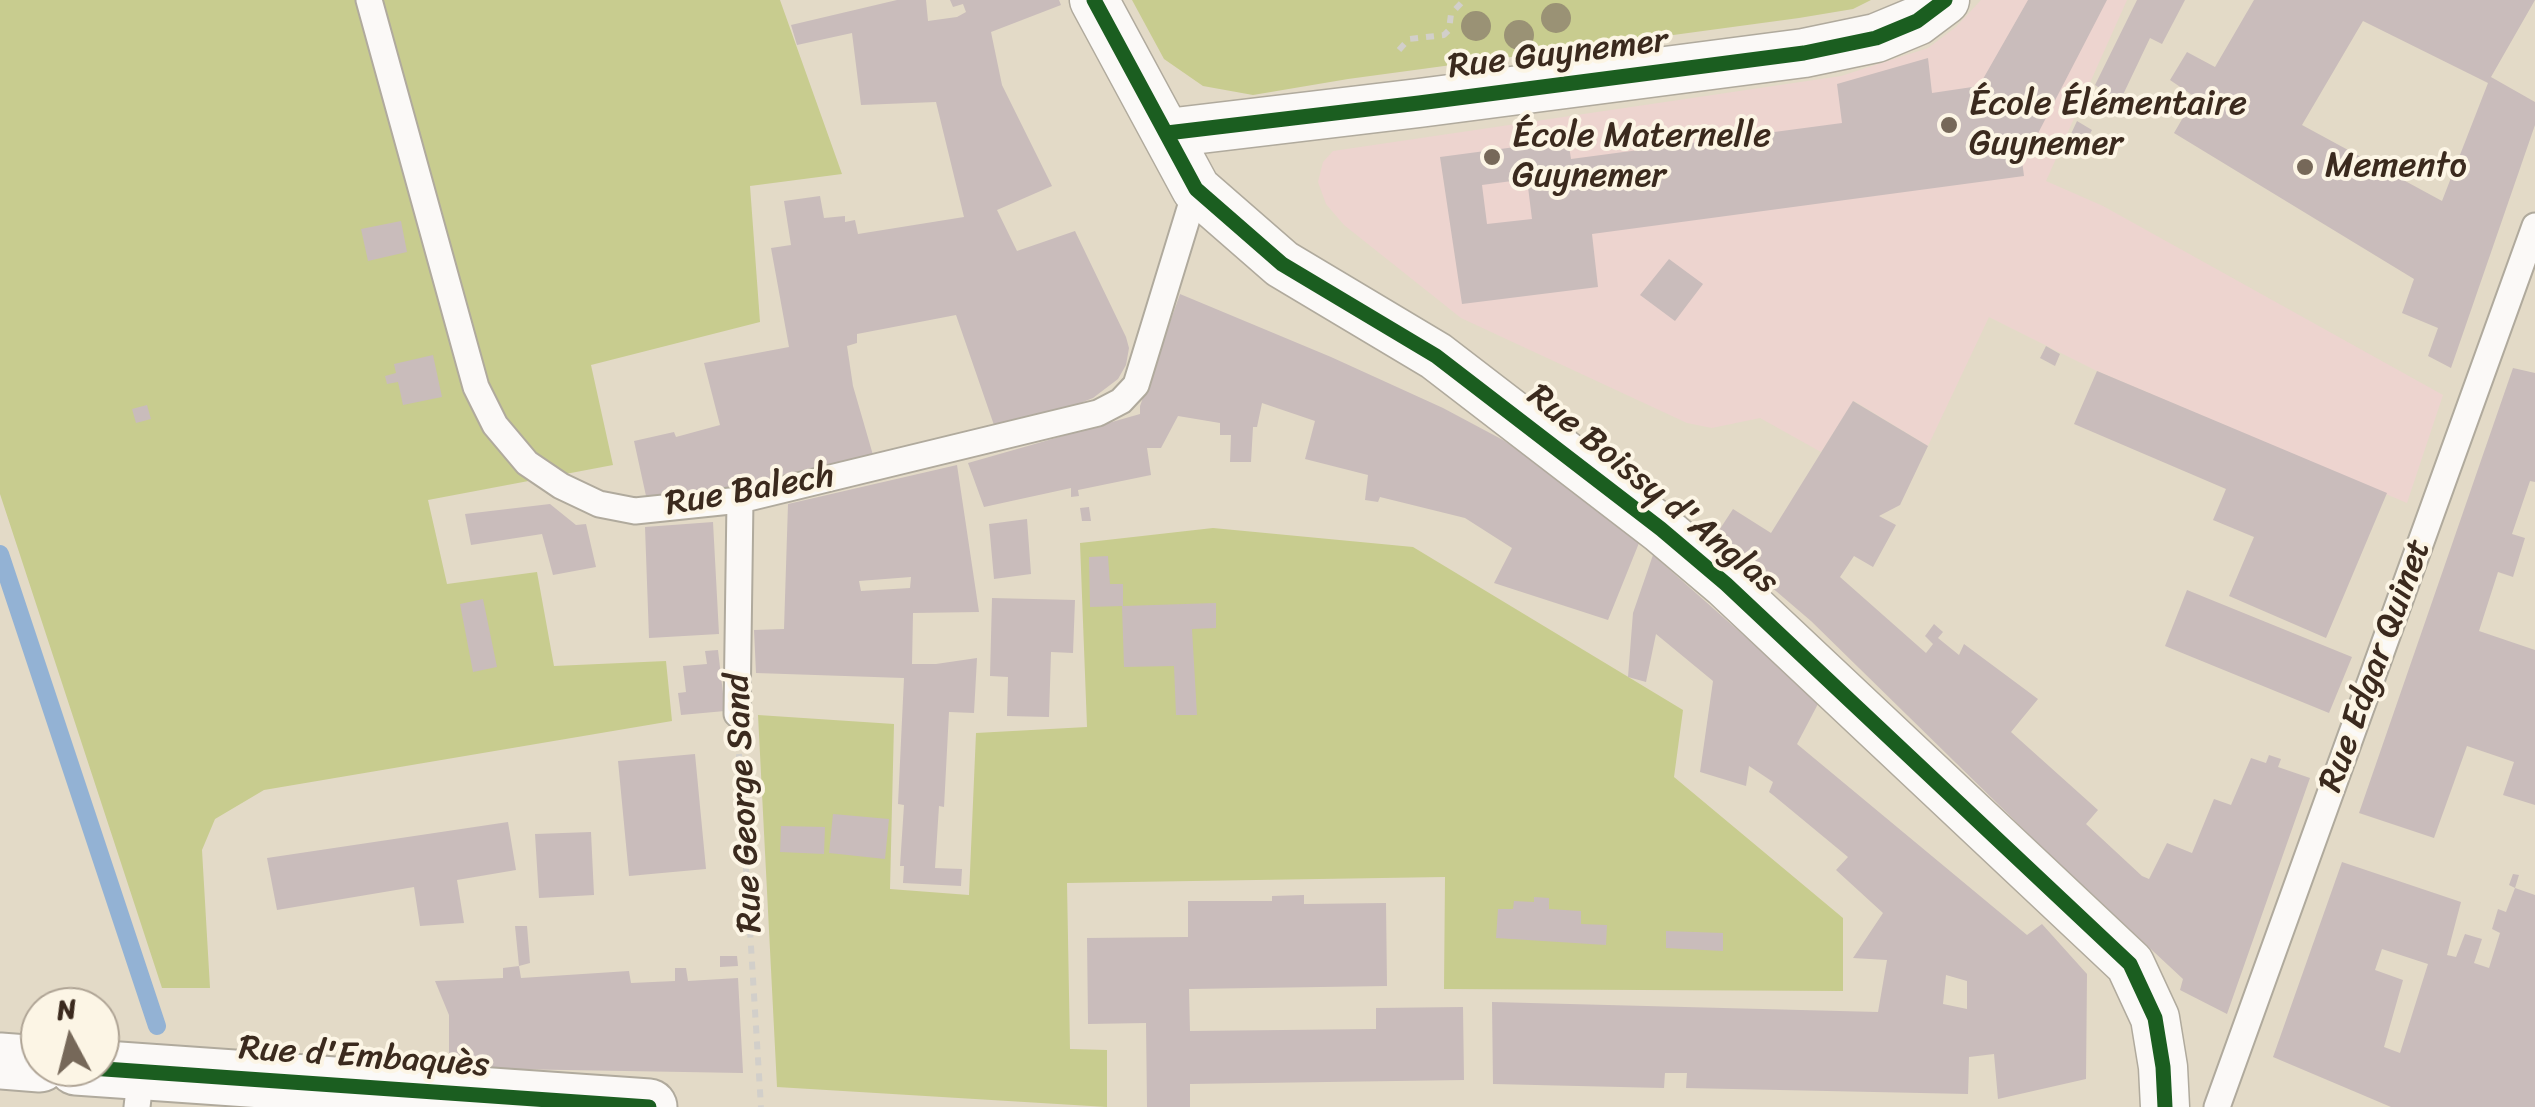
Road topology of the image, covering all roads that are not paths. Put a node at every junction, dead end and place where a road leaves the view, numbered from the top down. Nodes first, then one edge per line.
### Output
1 (368, 0) edge
2 (1094, 0) edge
3 (1945, 0) edge
4 (1166, 134) junction
5 (1196, 189) junction
6 (2535, 226) edge
7 (740, 500) junction
8 (737, 714) road end
9 (139, 1089) edge
10 (649, 1107) edge
11 (2166, 1107) edge
12 (2217, 1107) edge

1 - 7 lane, Rue Balech
2 - 4 street, Rue Boissy d'Anglas
3 - 4 street, Rue Guynemer
4 - 5 street, Rue Boissy d'Anglas
5 - 7 lane, Rue Balech
5 - 11 street, Rue Boissy d'Anglas
6 - 12 lane, Rue Edgar Quinet
7 - 8 lane, Rue George Sand
9 - 10 street, Rue d'Embaquès

